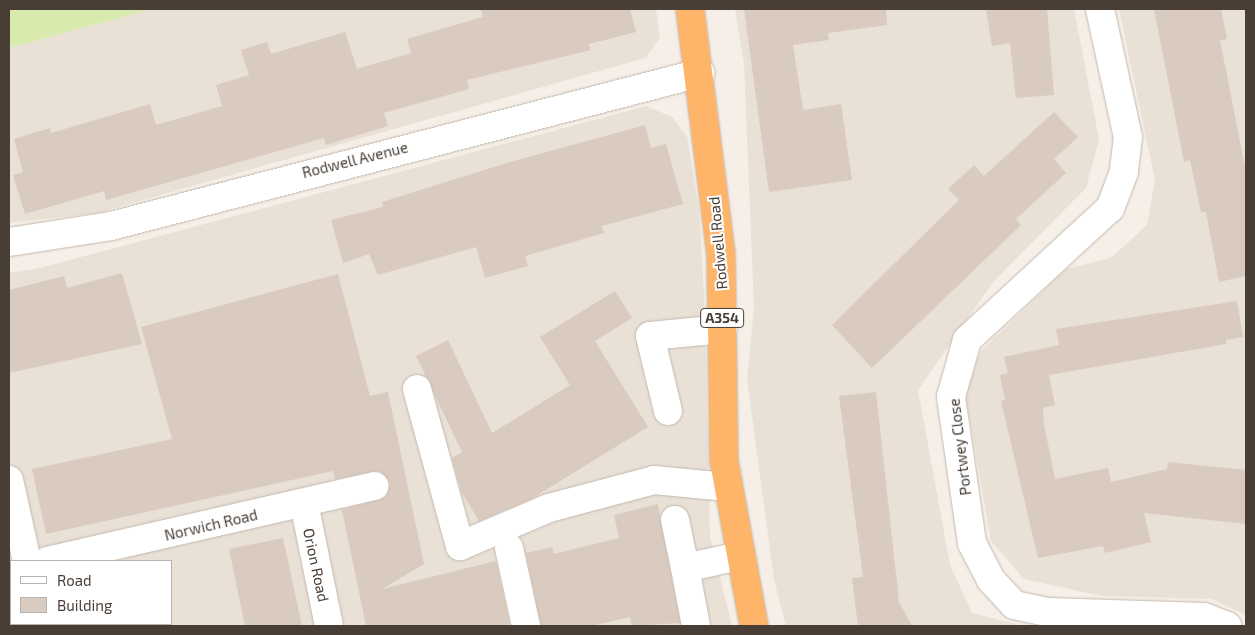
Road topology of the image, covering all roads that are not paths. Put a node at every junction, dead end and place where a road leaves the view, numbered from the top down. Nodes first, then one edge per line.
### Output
1 (690, 9) edge
2 (1100, 9) edge
3 (700, 73) junction
4 (9, 242) edge
5 (723, 329) junction
6 (417, 389) dead end
7 (668, 411) dead end
8 (9, 480) edge
9 (375, 486) dead end
10 (727, 488) junction
11 (304, 503) junction
12 (675, 520) dead end
13 (509, 548) dead end
14 (738, 556) junction
15 (27, 560) edge
16 (50, 560) edge
17 (685, 568) junction
18 (329, 626) edge
19 (526, 626) edge
20 (696, 626) edge
21 (754, 626) edge
22 (1227, 626) edge

1 - 3 highway, Rodwell Road / A354
2 - 22 street, Portwey Close
3 - 4 street, Rodwell Avenue
3 - 5 highway, Rodwell Road / A354
5 - 7 street
5 - 10 highway, Rodwell Road / A354
6 - 10 street
8 - 15 street
9 - 11 street, Norwich Road
10 - 14 highway, Rodwell Road / A354
11 - 16 street, Norwich Road
11 - 18 street, Orion Road
12 - 17 street
13 - 19 street
14 - 17 street
14 - 21 highway, Rodwell Road / A354
17 - 20 street

